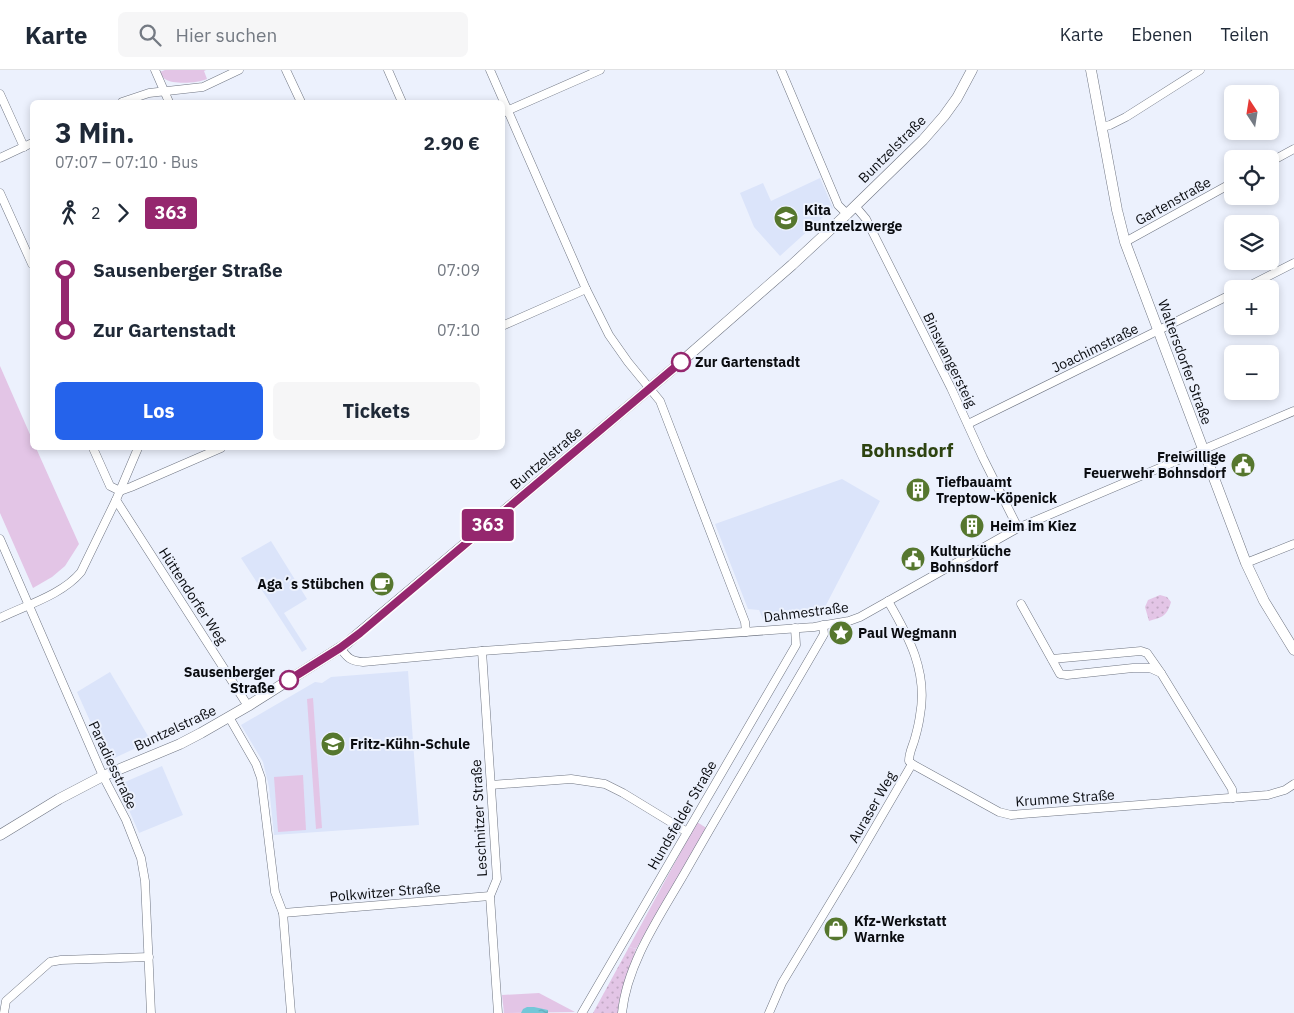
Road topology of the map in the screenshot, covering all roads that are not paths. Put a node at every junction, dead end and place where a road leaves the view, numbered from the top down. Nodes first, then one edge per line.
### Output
1 (155, 70) edge
2 (239, 70) edge
3 (286, 70) edge
4 (388, 70) edge
5 (490, 70) edge
6 (600, 70) edge
7 (781, 70) edge
8 (972, 70) edge
9 (1091, 70) edge
10 (1200, 70) edge
11 (164, 92) junction
12 (0, 94) edge
13 (128, 100) edge
14 (168, 100) edge
15 (300, 100) edge
16 (401, 100) edge
17 (501, 100) edge
18 (505, 112) edge
19 (1102, 127) junction
20 (30, 144) edge
21 (24, 147) junction
22 (1294, 149) edge
23 (1279, 157) edge
24 (0, 158) edge
25 (1224, 187) edge
26 (0, 194) edge
27 (856, 206) junction
28 (847, 214) junction
29 (1126, 242) junction
30 (30, 260) edge
31 (1294, 263) edge
32 (1261, 280) edge
33 (586, 290) junction
34 (1224, 298) edge
35 (505, 325) edge
36 (1159, 331) junction
37 (650, 388) junction
38 (1294, 411) edge
39 (968, 424) junction
40 (94, 450) edge
41 (137, 450) edge
42 (216, 450) edge
43 (1203, 450) junction
44 (120, 491) junction
45 (116, 500) junction
46 (1018, 528) junction
47 (0, 540) edge
48 (1294, 544) edge
49 (1246, 563) junction
50 (888, 601) junction
51 (29, 604) junction
52 (1021, 604) dead end
53 (0, 618) edge
54 (823, 625) junction
55 (795, 628) junction
56 (746, 632) junction
57 (340, 648) junction
58 (1294, 650) edge
59 (482, 651) junction
60 (1052, 660) junction
61 (1161, 673) junction
62 (248, 706) junction
63 (229, 717) junction
64 (912, 764) junction
65 (102, 776) junction
66 (1294, 784) edge
67 (491, 785) junction
68 (1233, 798) junction
69 (687, 832) junction
70 (0, 835) edge
71 (490, 896) junction
72 (284, 913) junction
73 (149, 958) junction
74 (4, 1013) edge
75 (151, 1013) edge
76 (291, 1013) edge
77 (498, 1013) edge
78 (582, 1013) edge
79 (622, 1013) edge
80 (769, 1013) edge

1 - 11 street
2 - 11 street
3 - 15 street
4 - 16 street
5 - 17 street
6 - 18 street
7 - 28 street
8 - 27 street, Buntzelstraße
9 - 19 street, Waltersdorfer Straße
10 - 19 street
11 - 13 street
11 - 14 street
12 - 21 street
18 - 33 street
19 - 29 street, Waltersdorfer Straße
20 - 21 street
21 - 24 street
22 - 23 street
25 - 29 street, Gartenstraße
26 - 30 street
27 - 28 street, Buntzelstraße
27 - 39 street, Binswangersteig
28 - 37 street, Buntzelstraße
29 - 36 street, Waltersdorfer Straße
31 - 32 street
33 - 35 street
33 - 37 street
34 - 36 street, Joachimstraße
36 - 39 street, Joachimstraße
36 - 43 street, Waltersdorfer Straße
37 - 56 street
37 - 57 street, Buntzelstraße
38 - 43 street, Dahmestraße
39 - 46 street, Binswangersteig
40 - 44 street
41 - 44 street
42 - 44 street
43 - 46 street, Dahmestraße
43 - 49 street, Waltersdorfer Straße
44 - 45 street
45 - 51 street
45 - 62 street, Hüttendorfer Weg
46 - 50 street, Dahmestraße
47 - 51 street, Paradiesstraße
48 - 49 street
49 - 58 street, Waltersdorfer Straße
50 - 54 street, Dahmestraße
50 - 64 street, Auraser Weg
51 - 53 street
51 - 65 street, Paradiesstraße
52 - 60 street
54 - 55 street, Dahmestraße
54 - 79 street
55 - 56 street, Dahmestraße
55 - 69 street, Hundsfelder Straße
56 - 59 street, Dahmestraße
57 - 59 street, Dahmestraße
57 - 62 street, Buntzelstraße
59 - 67 street, Leschnitzer Straße
60 - 61 street
60 - 61 street
61 - 68 street
62 - 63 street, Buntzelstraße
63 - 65 street, Buntzelstraße
63 - 72 street
64 - 68 street, Krumme Straße
64 - 80 street, Auraser Weg
65 - 70 street, Buntzelstraße
65 - 73 street, Paradiesstraße
66 - 68 street, Krumme Straße
67 - 69 street
67 - 71 street, Leschnitzer Straße
69 - 78 street, Hundsfelder Straße
71 - 72 street, Polkwitzer Straße
71 - 77 street, Leschnitzer Straße
72 - 76 street
73 - 74 street
73 - 75 street, Paradiesstraße

